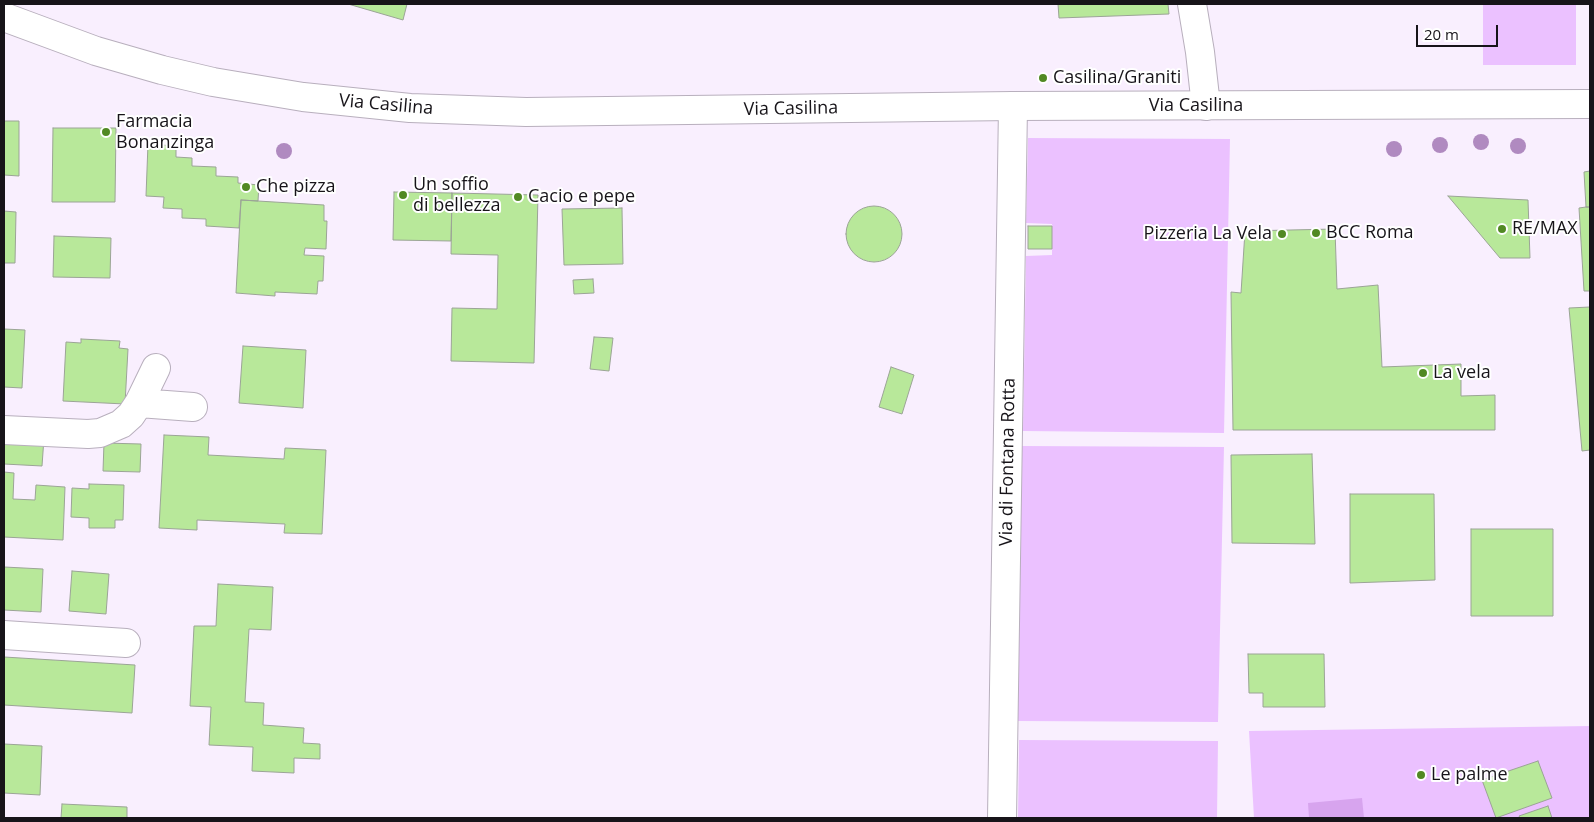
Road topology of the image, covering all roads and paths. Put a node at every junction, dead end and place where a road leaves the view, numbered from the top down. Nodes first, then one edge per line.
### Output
1 (1192, 4) edge
2 (4, 17) edge
3 (1590, 104) edge
4 (1013, 106) junction
5 (1206, 106) junction
6 (156, 368) dead end
7 (139, 402) junction
8 (194, 407) dead end
9 (4, 430) edge
10 (4, 635) edge
11 (126, 643) dead end
12 (1002, 818) edge

1 - 5 main road
2 - 4 main road, Via Casilina
3 - 5 main road, Via Casilina
4 - 5 main road, Via Casilina
4 - 12 main road, Via di Fontana Rotta
6 - 7 main road
7 - 8 main road
7 - 9 main road
10 - 11 main road

